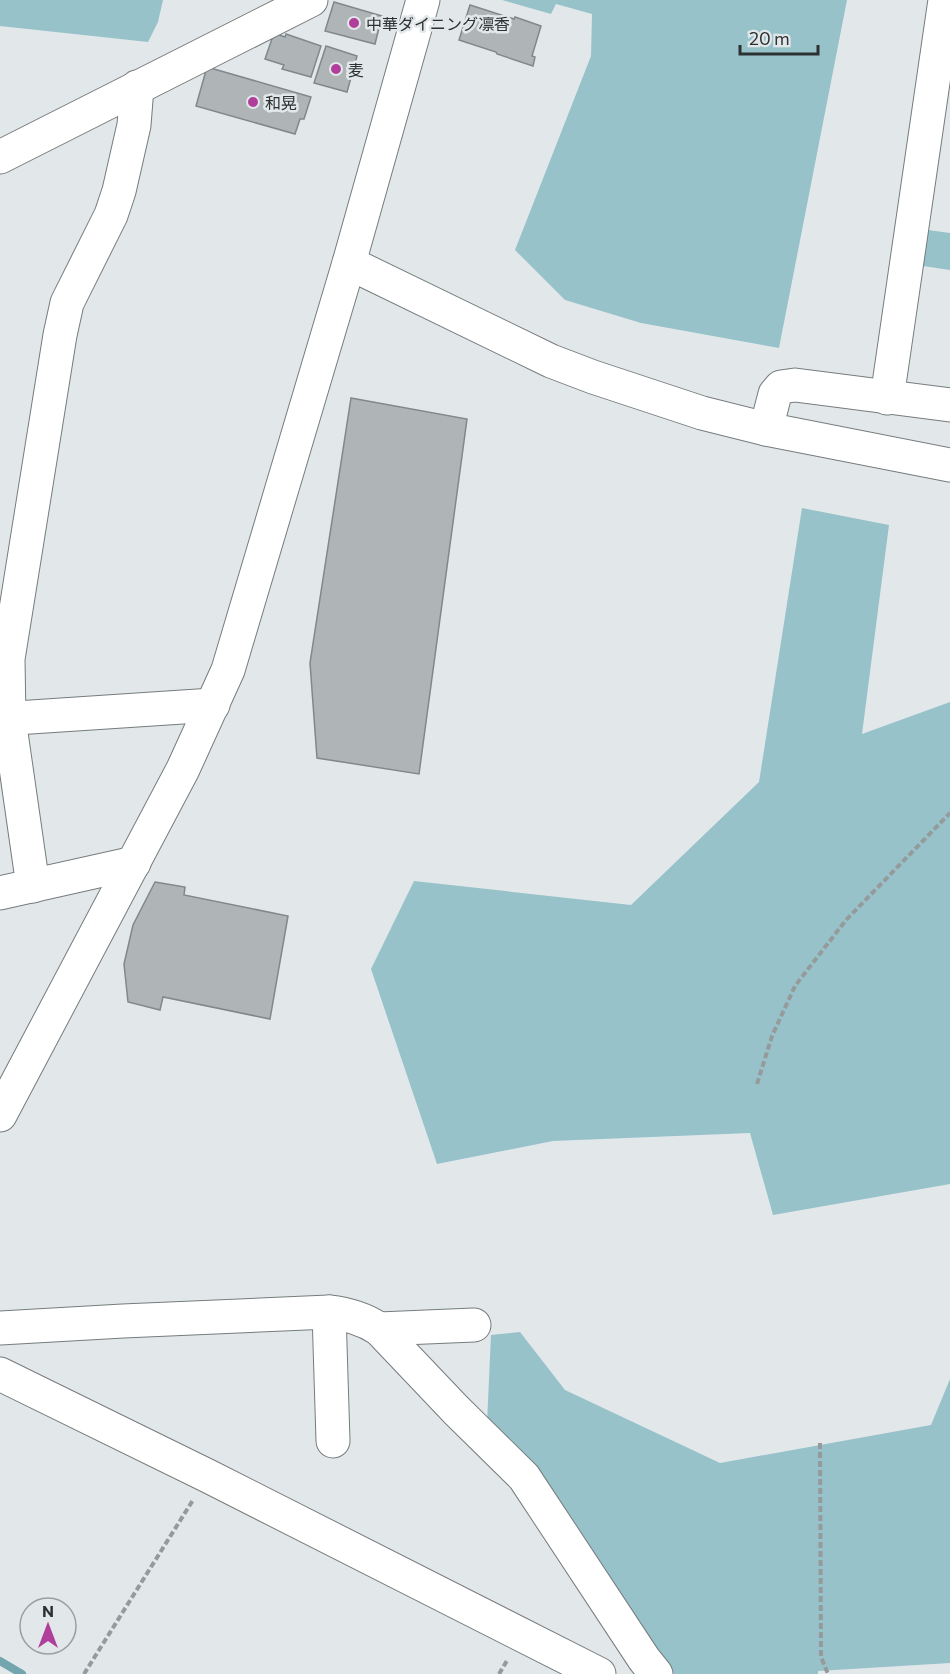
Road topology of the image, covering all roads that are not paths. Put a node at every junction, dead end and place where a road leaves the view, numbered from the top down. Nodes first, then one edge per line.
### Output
1 (311, 0) edge
2 (423, 0) edge
3 (945, 0) edge
4 (943, 60) edge
5 (137, 87) junction
6 (0, 157) edge
7 (349, 263) junction
8 (887, 398) junction
9 (950, 405) edge
10 (765, 429) junction
11 (950, 465) edge
12 (213, 705) junction
13 (4, 719) edge
14 (134, 864) junction
15 (33, 886) junction
16 (0, 893) edge
17 (0, 1115) edge
18 (329, 1312) junction
19 (474, 1325) dead end
20 (0, 1328) edge
21 (379, 1329) junction
22 (0, 1374) edge
23 (333, 1441) dead end
24 (599, 1674) edge
25 (656, 1674) edge

1 - 5 street
2 - 7 street
3 - 4 street
4 - 8 street
5 - 6 street
5 - 13 street
7 - 10 street
7 - 12 street
8 - 9 street
8 - 10 street
10 - 11 street
12 - 13 street
12 - 14 street
13 - 15 street
14 - 15 street
14 - 17 street
15 - 16 street
18 - 20 street
18 - 21 street
18 - 23 street
19 - 21 street
21 - 25 street
22 - 24 street

